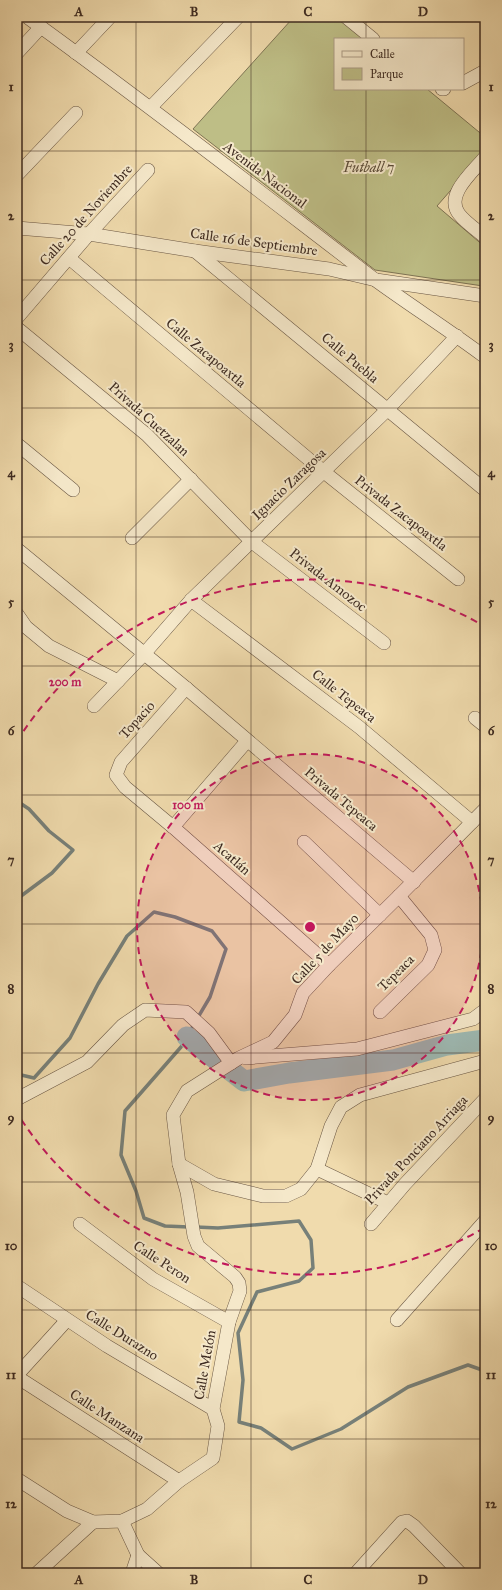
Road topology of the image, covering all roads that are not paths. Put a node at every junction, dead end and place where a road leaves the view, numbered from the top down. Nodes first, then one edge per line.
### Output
1 (28, 17) edge
2 (110, 17) edge
3 (238, 17) edge
4 (346, 17) edge
5 (41, 27) junction
6 (372, 38) edge
7 (17, 53) edge
8 (76, 53) junction
9 (485, 71) edge
10 (464, 82) edge
11 (151, 107) junction
12 (76, 113) dead end
13 (484, 161) edge
14 (148, 170) dead end
15 (17, 175) edge
16 (17, 228) edge
17 (89, 234) junction
18 (485, 237) edge
19 (195, 251) junction
20 (69, 258) junction
21 (376, 280) junction
22 (485, 296) edge
23 (17, 318) edge
24 (17, 328) edge
25 (457, 336) junction
26 (485, 357) edge
27 (387, 410) junction
28 (17, 444) edge
29 (324, 472) junction
30 (191, 479) junction
31 (73, 490) dead end
32 (485, 490) edge
33 (132, 538) dead end
34 (252, 542) junction
35 (17, 549) edge
36 (458, 579) dead end
37 (191, 600) junction
38 (17, 614) edge
39 (384, 643) dead end
40 (144, 654) junction
41 (118, 681) junction
42 (186, 688) junction
43 (94, 706) dead end
44 (247, 741) junction
45 (116, 774) joint
46 (485, 810) edge
47 (472, 822) junction
48 (173, 827) junction
49 (304, 842) dead end
50 (414, 882) junction
51 (399, 896) junction
52 (380, 915) junction
53 (329, 965) junction
54 (485, 1010) edge
55 (380, 1012) dead end
56 (485, 1061) edge
57 (230, 1064) junction
58 (17, 1099) edge
59 (485, 1099) edge
60 (180, 1164) junction
61 (317, 1169) junction
62 (388, 1203) junction
63 (485, 1221) edge
64 (80, 1224) dead end
65 (371, 1224) dead end
66 (194, 1236) joint
67 (17, 1286) edge
68 (67, 1320) junction
69 (397, 1320) dead end
70 (229, 1322) junction
71 (17, 1376) edge
72 (213, 1409) junction
73 (17, 1479) edge
74 (179, 1481) junction
75 (122, 1521) junction
76 (93, 1522) junction
77 (138, 1555) junction
78 (358, 1572) edge
79 (37, 1573) edge
80 (132, 1573) edge
81 (158, 1573) edge
82 (460, 1573) edge

1 - 5 street, Avenida Nacional
2 - 8 street
3 - 11 street
4 - 6 street
5 - 7 street
5 - 8 street, Avenida Nacional
8 - 11 street, Avenida Nacional
9 - 10 street
11 - 21 street, Avenida Nacional
12 - 15 street
13 - 18 street
14 - 17 street, Calle 20 de Noviembre
16 - 17 street, Calle 16 de Septiembre
17 - 19 street, Calle 16 de Septiembre
17 - 20 street, Calle 20 de Noviembre
19 - 21 street, Calle 16 de Septiembre
19 - 27 street, Calle Puebla
20 - 23 street, Calle 20 de Noviembre
20 - 29 street, Calle Zacapoaxtla
21 - 22 street, Calle 16 de Septiembre
21 - 25 street, Avenida Nacional
24 - 30 street, Privada Cuetzalan
25 - 26 street, Avenida Nacional
25 - 27 street, Ignacio Zaragosa
27 - 29 street, Ignacio Zaragosa
27 - 32 street, Calle Puebla
28 - 31 street
29 - 34 street, Ignacio Zaragosa
29 - 36 street, Privada Zacapoaxtla
30 - 33 street
30 - 34 street, Privada Cuetzalan
34 - 37 street, Ignacio Zaragosa
34 - 39 street, Privada Amozoc
35 - 40 street
37 - 40 street, Ignacio Zaragosa
37 - 47 street, Calle Tepeaca
38 - 41 street
40 - 41 street, Ignacio Zaragosa
40 - 42 street
41 - 43 street, Ignacio Zaragosa
42 - 44 street
42 - 45 street, Topacio
44 - 48 street
44 - 50 street, Privada Tepeaca
45 - 48 street, Acatlán
46 - 47 street, Calle 5 de Mayo
47 - 50 street, Calle 5 de Mayo
48 - 53 street, Acatlán
49 - 52 street
50 - 51 street, Calle 5 de Mayo
51 - 52 street, Calle 5 de Mayo
51 - 55 street, Tepeaca
52 - 53 street, Calle 5 de Mayo
53 - 57 street, Calle 5 de Mayo
54 - 57 street
56 - 61 street
57 - 58 street
57 - 60 street, Calle 5 de Mayo
59 - 62 street, Privada Ponciano Arriaga
60 - 61 street
60 - 66 street, Calle 5 de Mayo
61 - 62 street
62 - 65 street, Privada Ponciano Arriaga
63 - 69 street
64 - 70 street, Calle Peron
66 - 70 street, Calle Melón
67 - 68 street, Calle Durazno
68 - 71 street
68 - 72 street, Calle Durazno
70 - 72 street, Calle Melón
71 - 74 street, Calle Manzana
72 - 74 street, Calle Melón
73 - 76 street
74 - 75 street, Calle Melón
75 - 76 street
75 - 77 street
76 - 79 street
77 - 80 street
77 - 81 street
78 - 82 street

